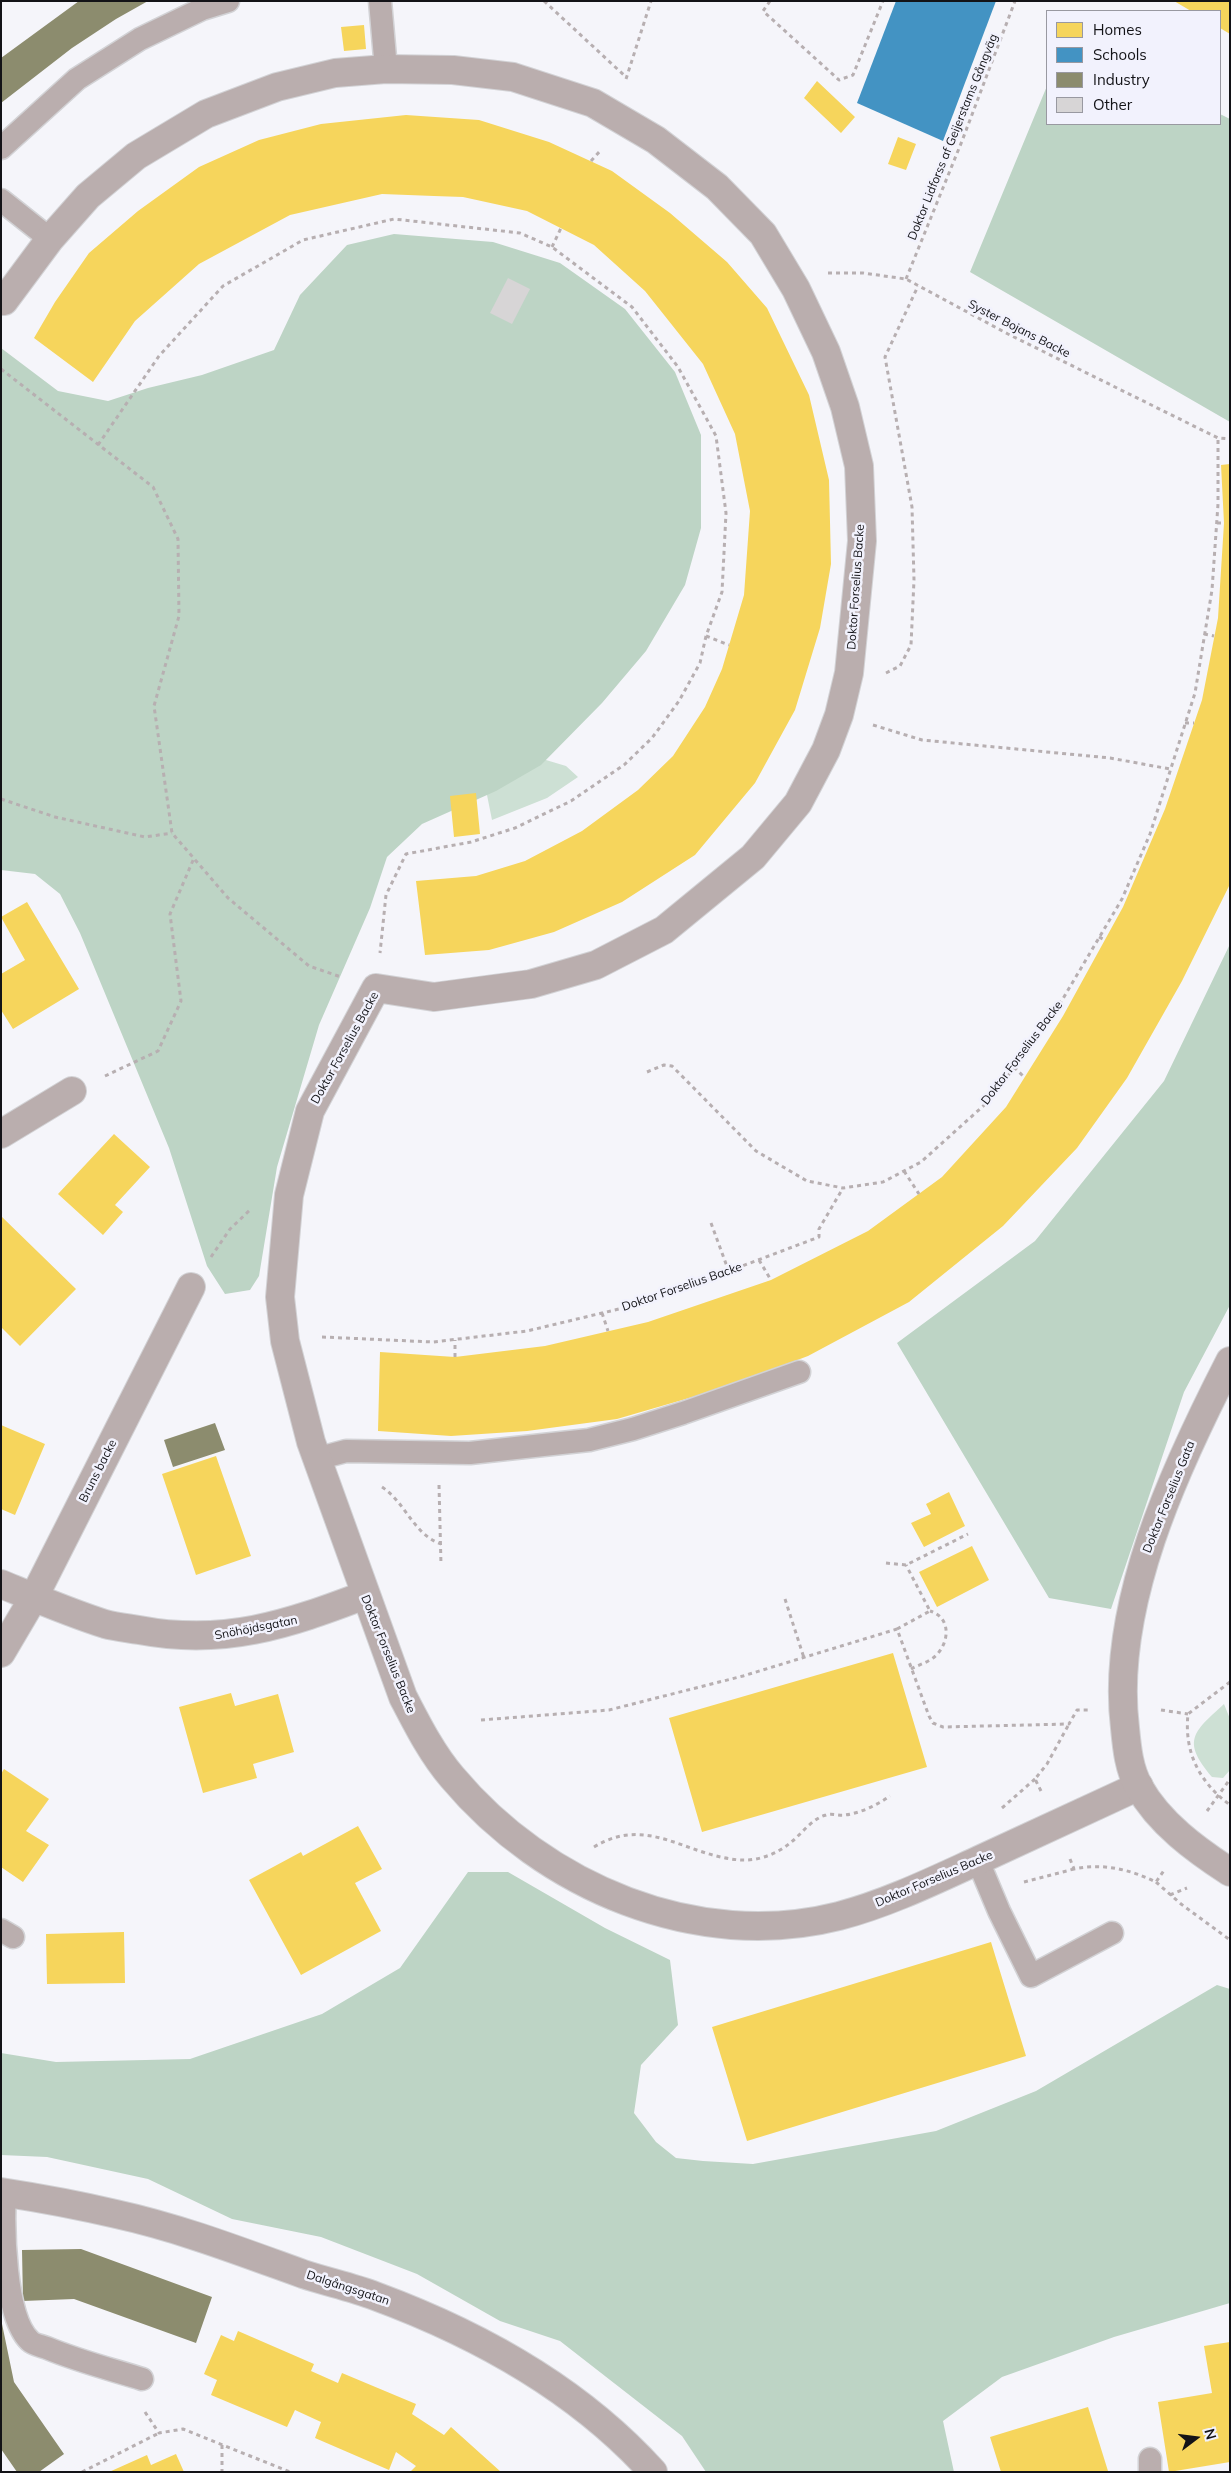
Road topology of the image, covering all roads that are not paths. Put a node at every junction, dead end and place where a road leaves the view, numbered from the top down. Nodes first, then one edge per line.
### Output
1 (228, 1) edge
2 (380, 1) edge
3 (386, 69) junction
4 (1, 148) edge
5 (1, 200) edge
6 (50, 239) junction
7 (4, 301) dead end
8 (72, 1091) road end
9 (1, 1134) edge
10 (191, 1287) road end
11 (1230, 1361) edge
12 (799, 1372) dead end
13 (316, 1459) junction
14 (1, 1584) edge
15 (365, 1595) junction
16 (34, 1597) junction
17 (1, 1654) edge
18 (1139, 1786) junction
19 (978, 1861) junction
20 (1230, 1872) edge
21 (1112, 1933) dead end
22 (3, 2192) edge
23 (142, 2379) road end
24 (653, 2472) edge

1 - 4 lane
2 - 3 lane
3 - 6 street, Doktor Forselius Backe
3 - 13 street, Doktor Forselius Backe
5 - 6 lane
6 - 7 street, Doktor Forselius Backe
8 - 9 street
10 - 16 street, Bruns backe
11 - 18 street, Doktor Forselius Gata
12 - 13 lane
13 - 15 street, Doktor Forselius Backe
14 - 16 street, Snöhöjdsgatan
15 - 16 street, Snöhöjdsgatan
15 - 19 street, Doktor Forselius Backe
16 - 17 street, Bruns backe
18 - 19 street, Doktor Forselius Backe
18 - 20 street, Doktor Forselius Gata
19 - 21 lane
22 - 23 lane
22 - 24 street, Dalgångsgatan

